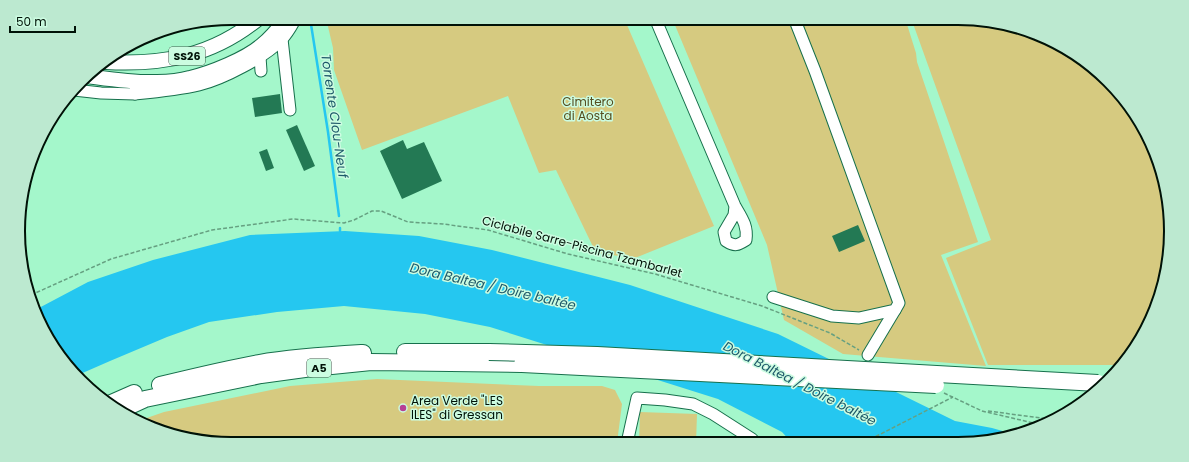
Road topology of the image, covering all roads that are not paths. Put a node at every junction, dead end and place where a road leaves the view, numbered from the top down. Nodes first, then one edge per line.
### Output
1 (249, 25) edge
2 (282, 25) edge
3 (291, 25) edge
4 (658, 25) edge
5 (797, 25) edge
6 (282, 39) junction
7 (260, 57) junction
8 (114, 62) edge
9 (261, 71) dead end
10 (93, 78) edge
11 (135, 88) junction
12 (80, 91) edge
13 (290, 110) dead end
14 (736, 206) dead end
15 (774, 297) dead end
16 (895, 310) junction
17 (868, 355) road end
18 (1094, 386) edge
19 (1094, 386) edge
20 (116, 401) edge
21 (126, 408) edge
22 (628, 437) edge
23 (749, 437) edge

1 - 8 main road, SS26
2 - 11 main road
3 - 6 street
4 - 14 street
5 - 16 street
6 - 7 street
6 - 13 street
7 - 9 street
7 - 11 street
10 - 11 main road
11 - 12 street
15 - 16 street
16 - 17 street
18 - 20 highway, A5, bridge
19 - 21 highway, A5, bridge
22 - 23 street

